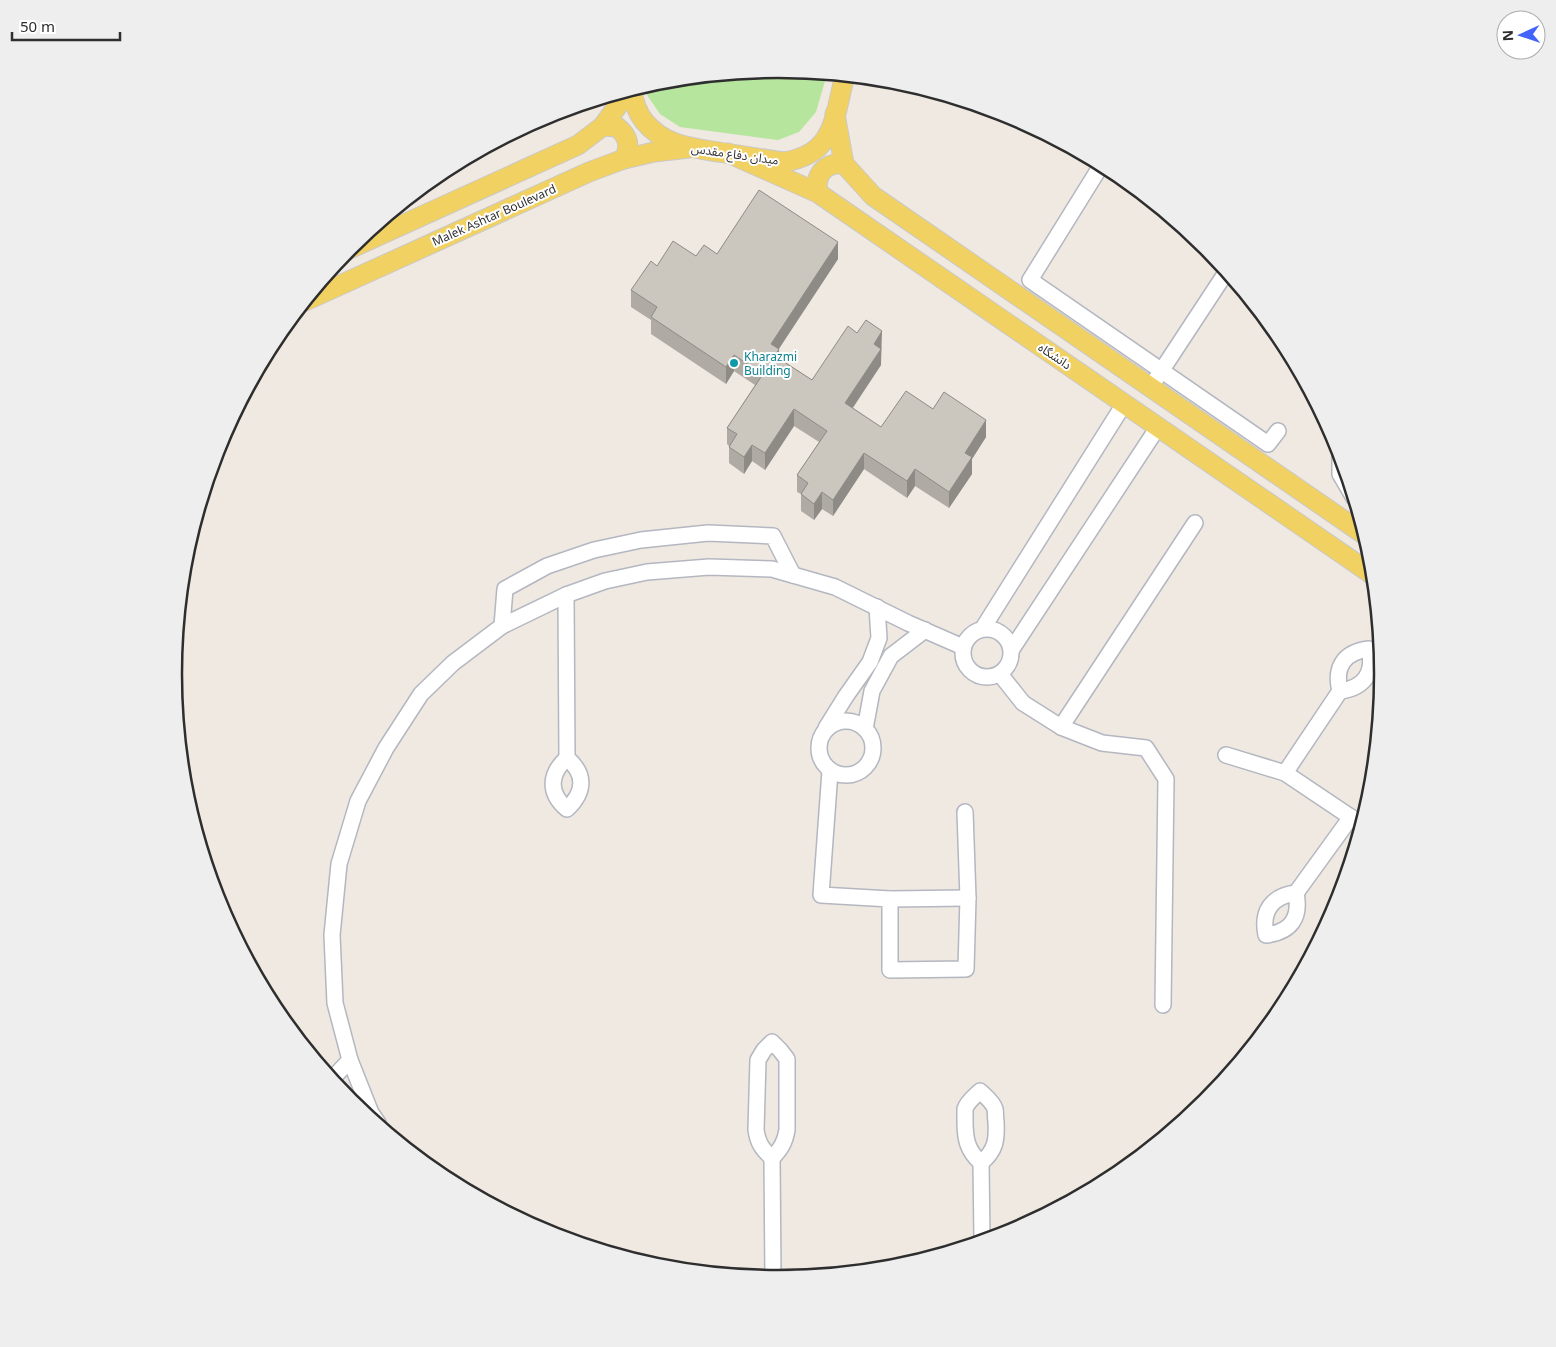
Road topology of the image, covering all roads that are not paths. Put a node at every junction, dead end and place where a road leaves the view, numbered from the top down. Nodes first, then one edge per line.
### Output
1 (843, 82) edge
2 (632, 96) edge
3 (623, 98) edge
4 (835, 114) junction
5 (603, 126) junction
6 (689, 148) junction
7 (728, 153) junction
8 (624, 158) junction
9 (844, 164) junction
10 (1098, 171) edge
11 (818, 193) junction
12 (370, 240) edge
13 (1222, 277) edge
14 (318, 295) edge
15 (1162, 370) junction
16 (1150, 387) junction
17 (1124, 404) junction
18 (1158, 427) junction
19 (1278, 432) dead end
20 (1196, 523) dead end
21 (1356, 529) edge
22 (1365, 569) edge
23 (793, 575) junction
24 (566, 595) junction
25 (877, 607) junction
26 (502, 626) junction
27 (983, 628) junction
28 (925, 630) junction
29 (963, 647) junction
30 (1012, 648) junction
31 (1000, 674) junction
32 (1340, 691) dead end
33 (1061, 727) junction
34 (865, 729) junction
35 (825, 731) junction
36 (1226, 756) dead end
37 (567, 758) dead end
38 (830, 771) junction
39 (1285, 774) junction
40 (965, 812) dead end
41 (1356, 820) edge
42 (1296, 894) dead end
43 (890, 898) junction
44 (968, 898) junction
45 (1163, 1005) dead end
46 (350, 1060) junction
47 (337, 1074) edge
48 (368, 1106) edge
49 (772, 1158) junction
50 (981, 1163) dead end
51 (982, 1233) edge
52 (773, 1270) edge

1 - 4 main road, میدان دفاع مقدس
2 - 6 main road, میدان دفاع مقدس
3 - 5 main road
4 - 7 main road, میدان دفاع مقدس
4 - 9 main road
5 - 8 main road
5 - 12 main road
6 - 7 main road, میدان دفاع مقدس
6 - 8 main road, Malek Ashtar Boulevard
7 - 11 main road, دانشگاه
8 - 14 main road, Malek Ashtar Boulevard
9 - 11 main road
9 - 16 main road
10 - 15 lane
11 - 17 main road, دانشگاه
13 - 15 lane
15 - 16 lane
15 - 19 lane
16 - 21 main road
17 - 18 main road, دانشگاه
17 - 27 lane
18 - 22 main road, دانشگاه
18 - 30 lane
20 - 33 lane
23 - 24 lane
23 - 25 lane
23 - 26 lane
24 - 26 lane
24 - 37 lane
25 - 28 lane
25 - 35 lane
26 - 46 lane
27 - 29 lane
27 - 30 lane
28 - 29 lane
28 - 34 lane
29 - 31 lane
30 - 31 lane
31 - 33 lane
32 - 39 lane
33 - 45 lane
34 - 35 lane
34 - 38 lane
35 - 38 lane
36 - 39 lane
38 - 43 lane
39 - 41 lane
40 - 44 lane
41 - 42 lane
43 - 44 lane
43 - 44 lane
46 - 47 lane
46 - 48 lane
49 - 49 lane
49 - 52 lane
50 - 51 lane

